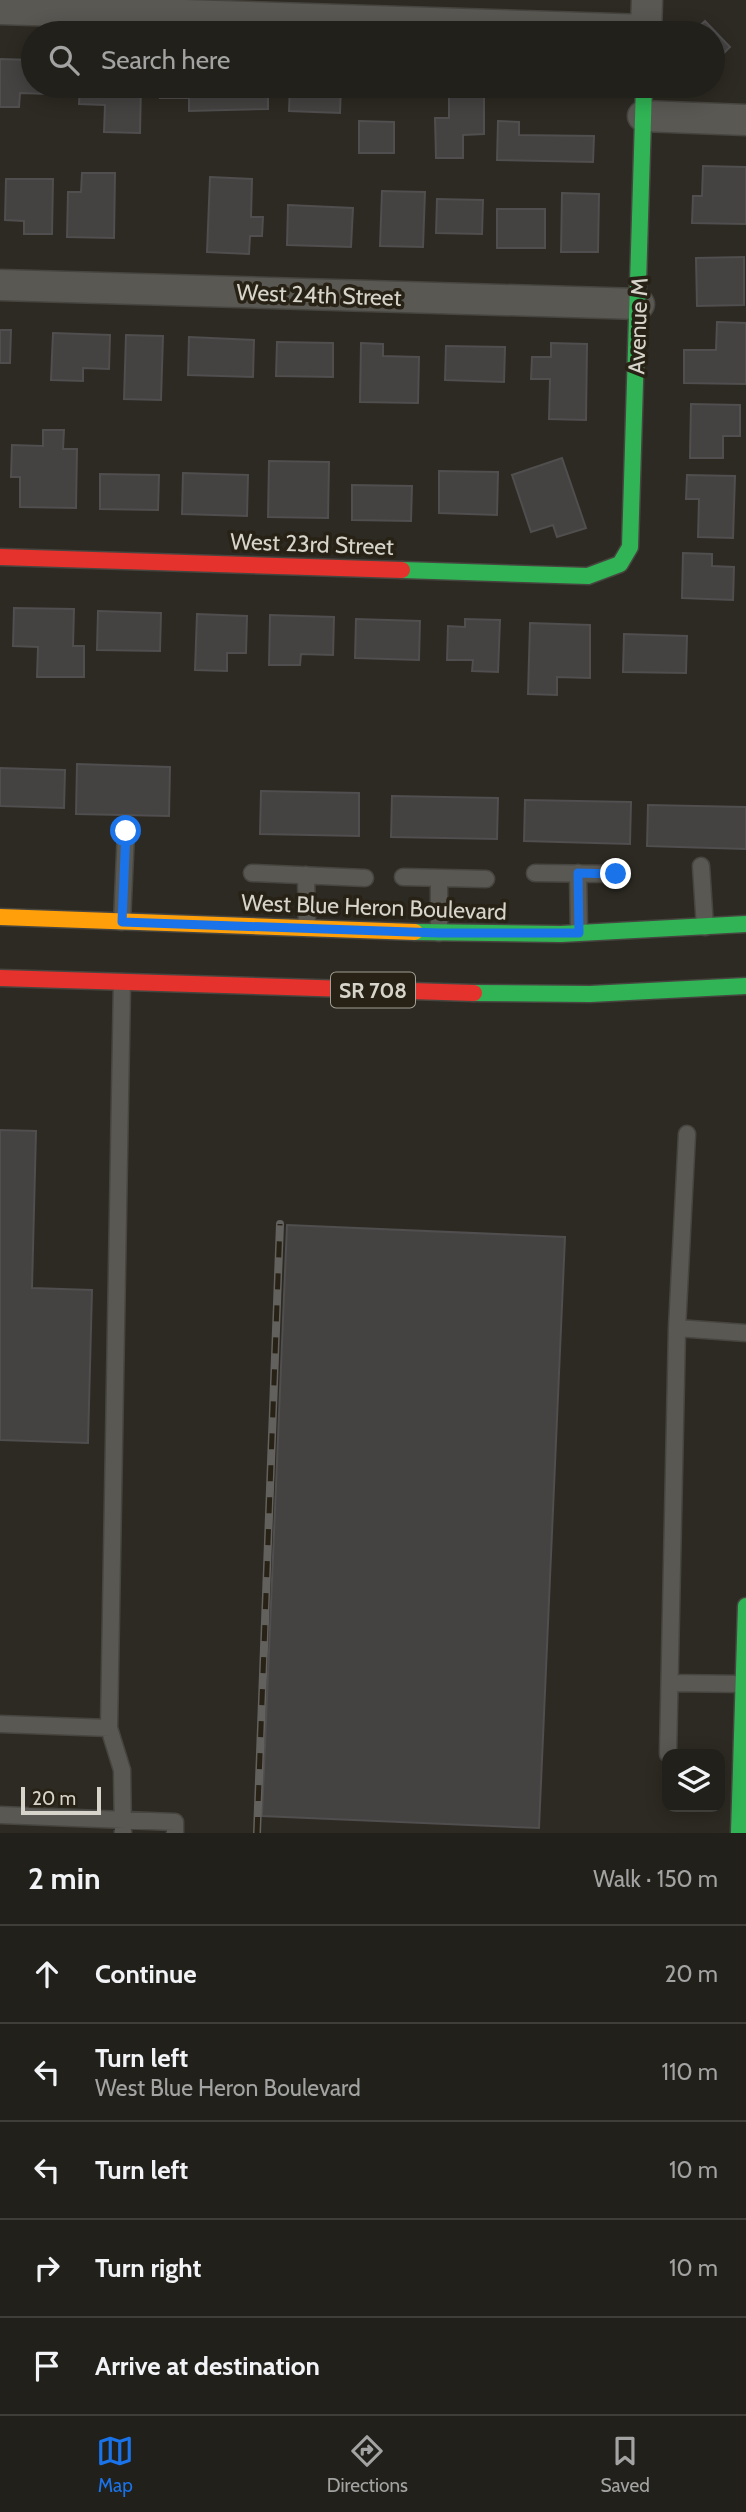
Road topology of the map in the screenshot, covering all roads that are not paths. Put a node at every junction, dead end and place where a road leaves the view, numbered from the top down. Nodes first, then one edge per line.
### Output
1 (647, 0) edge
2 (0, 9) edge
3 (337, 21) edge
4 (646, 21) edge
5 (644, 98) edge
6 (643, 116) junction
7 (746, 120) edge
8 (0, 285) edge
9 (639, 304) junction
10 (0, 557) edge
11 (620, 564) joint
12 (126, 831) dead end
13 (701, 866) dead end
14 (252, 873) dead end
15 (535, 873) dead end
16 (578, 873) junction
17 (616, 874) dead end
18 (306, 875) junction
19 (403, 877) dead end
20 (365, 878) dead end
21 (439, 878) junction
22 (486, 879) dead end
23 (0, 918) edge
24 (122, 922) junction
25 (746, 924) edge
26 (705, 927) junction
27 (307, 928) junction
28 (439, 933) junction
29 (579, 933) junction
30 (0, 978) edge
31 (122, 982) junction
32 (746, 986) edge
33 (687, 1134) dead end
34 (677, 1328) junction
35 (746, 1333) edge
36 (746, 1606) edge
37 (746, 1637) edge
38 (670, 1683) junction
39 (745, 1684) edge
40 (0, 1724) edge
41 (109, 1728) junction
42 (668, 1749) edge
43 (0, 1815) edge
44 (123, 1826) edge
45 (175, 1833) edge
46 (739, 1833) edge

1 - 4 street
2 - 3 street
5 - 6 main road, Avenue M
6 - 7 street
6 - 9 main road, Avenue M
8 - 9 street, West 24th Street
9 - 11 main road, Avenue M
10 - 11 main road, West 23rd Street
12 - 24 lane
13 - 26 lane
14 - 18 lane
15 - 16 lane
16 - 17 lane
16 - 29 lane
18 - 20 lane
18 - 27 lane
19 - 21 lane
21 - 22 lane
21 - 28 lane
23 - 24 main road, West Blue Heron Boulevard
24 - 27 main road, West Blue Heron Boulevard
25 - 26 main road, West Blue Heron Boulevard
26 - 29 main road, West Blue Heron Boulevard
27 - 28 main road, West Blue Heron Boulevard
28 - 29 main road, West Blue Heron Boulevard
30 - 31 main road, SR 708
31 - 32 main road, SR 708
31 - 41 lane
33 - 34 lane
34 - 35 lane
34 - 38 lane
36 - 37 main road
37 - 39 main road
38 - 39 lane
38 - 42 lane
39 - 46 main road
40 - 41 lane
41 - 44 lane
43 - 44 lane
44 - 45 lane

